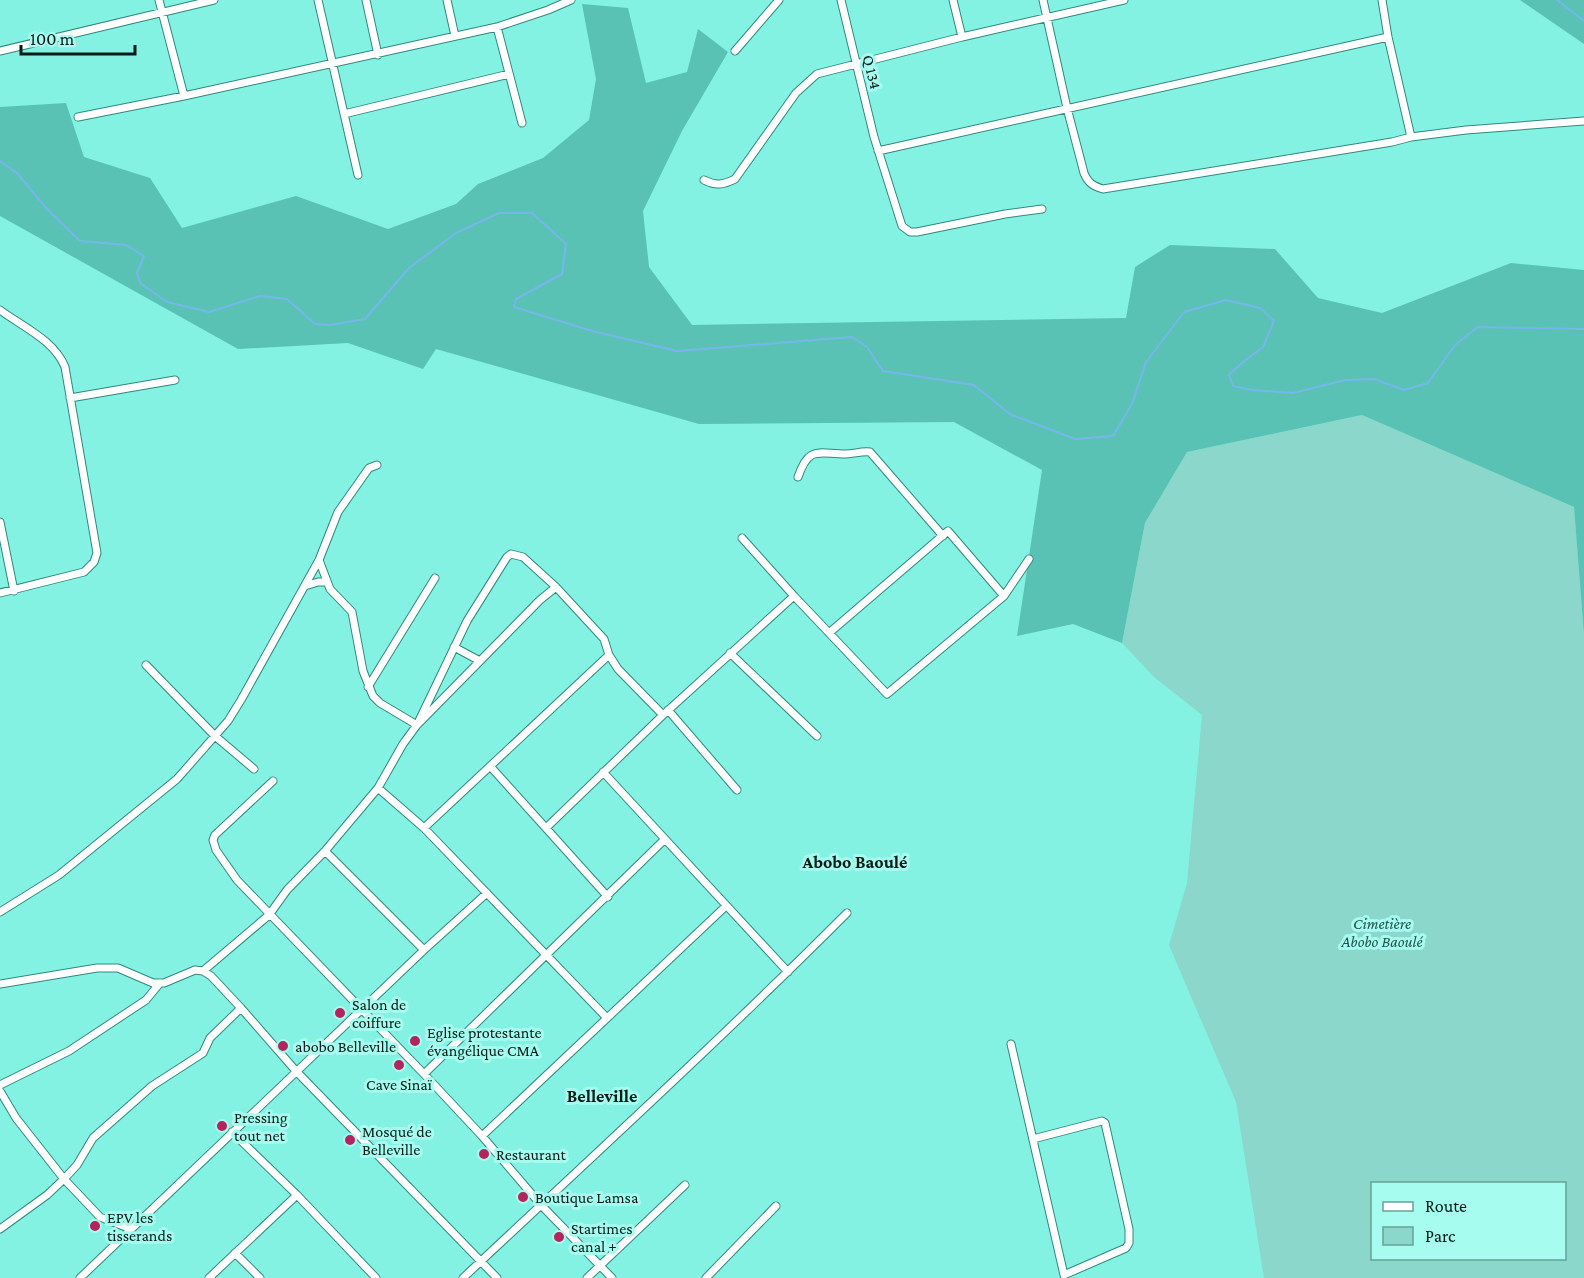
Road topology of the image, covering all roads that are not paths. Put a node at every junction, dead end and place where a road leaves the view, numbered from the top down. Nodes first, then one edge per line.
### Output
1 (159, 0) edge
2 (214, 0) edge
3 (318, 0) edge
4 (366, 0) edge
5 (447, 0) edge
6 (571, 0) edge
7 (779, 0) edge
8 (953, 0) edge
9 (1043, 0) edge
10 (1124, 0) edge
11 (1382, 0) edge
12 (843, 1) edge
13 (162, 12) junction
14 (1047, 19) junction
15 (497, 27) junction
16 (455, 36) junction
17 (962, 37) junction
18 (1388, 37) junction
19 (0, 51) edge
20 (735, 51) dead end
21 (378, 55) junction
22 (333, 64) junction
23 (856, 65) junction
24 (509, 74) junction
25 (184, 96) junction
26 (1067, 108) junction
27 (344, 114) junction
28 (78, 117) dead end
29 (1584, 121) edge
30 (522, 123) dead end
31 (1411, 137) junction
32 (878, 151) junction
33 (358, 175) dead end
34 (704, 180) dead end
35 (1042, 209) dead end
36 (0, 310) edge
37 (175, 380) dead end
38 (70, 398) junction
39 (377, 465) dead end
40 (798, 477) dead end
41 (0, 522) edge
42 (943, 536) junction
43 (741, 538) dead end
44 (1029, 559) dead end
45 (319, 560) junction
46 (435, 578) dead end
47 (327, 582) junction
48 (305, 586) junction
49 (556, 587) junction
50 (14, 591) junction
51 (0, 593) edge
52 (794, 596) junction
53 (1004, 596) junction
54 (829, 633) junction
55 (454, 647) junction
56 (730, 653) junction
57 (609, 656) junction
58 (480, 661) junction
59 (146, 665) dead end
60 (368, 687) junction
61 (665, 713) junction
62 (417, 725) junction
63 (215, 736) junction
64 (817, 736) dead end
65 (490, 766) junction
66 (254, 770) dead end
67 (603, 772) junction
68 (273, 781) dead end
69 (378, 788) junction
70 (737, 790) dead end
71 (424, 828) junction
72 (546, 828) junction
73 (664, 840) junction
74 (325, 851) junction
75 (487, 893) junction
76 (608, 897) junction
77 (726, 906) junction
78 (0, 912) edge
79 (848, 913) dead end
80 (269, 915) junction
81 (424, 950) junction
82 (546, 954) junction
83 (203, 971) junction
84 (788, 972) junction
85 (160, 983) junction
86 (0, 984) edge
87 (241, 1008) junction
88 (361, 1010) junction
89 (607, 1018) junction
90 (1011, 1044) dead end
91 (296, 1071) junction
92 (424, 1074) junction
93 (0, 1085) edge
94 (0, 1091) edge
95 (232, 1132) junction
96 (482, 1136) junction
97 (1033, 1139) junction
98 (64, 1179) junction
99 (685, 1185) dead end
100 (297, 1195) junction
101 (542, 1206) junction
102 (776, 1206) dead end
103 (0, 1229) edge
104 (131, 1229) junction
105 (235, 1253) junction
106 (481, 1261) junction
107 (600, 1266) junction
108 (1062, 1277) edge
109 (80, 1278) edge
110 (209, 1278) edge
111 (260, 1278) edge
112 (376, 1278) edge
113 (463, 1278) edge
114 (497, 1278) edge
115 (587, 1278) edge
116 (612, 1278) edge
117 (706, 1278) edge

1 - 13 street
2 - 13 street
3 - 22 street
4 - 21 street
5 - 16 street
6 - 15 street
7 - 20 street
8 - 17 street
9 - 14 street
10 - 14 street
11 - 18 street
12 - 23 street, Q 134
13 - 19 street
13 - 25 street
14 - 17 street
14 - 26 street
15 - 16 street
15 - 24 street
16 - 21 street
17 - 23 street
18 - 26 street
18 - 31 street
21 - 22 street
22 - 25 street
22 - 27 street
23 - 32 street, Q 134
23 - 34 street
24 - 27 street
24 - 30 street
25 - 28 street
26 - 31 street
26 - 32 street
27 - 33 street
29 - 31 street
32 - 35 street, Q 134
36 - 38 street
37 - 38 street
38 - 50 street
39 - 45 street
40 - 42 street
41 - 50 street
42 - 53 street
42 - 54 street
43 - 52 street
44 - 53 street
45 - 47 street
45 - 48 street
46 - 60 street
47 - 48 street
47 - 60 street
48 - 63 street
49 - 55 street
49 - 57 street
49 - 58 street
50 - 51 street
52 - 54 street
52 - 56 street
53 - 54 street
55 - 58 street
55 - 62 street
56 - 61 street
56 - 64 street
57 - 61 street
57 - 65 street
58 - 62 street
59 - 63 street
60 - 62 street
61 - 67 street
61 - 70 street
62 - 69 street
63 - 66 street
63 - 78 street
65 - 71 street
65 - 72 street
67 - 72 street
67 - 73 street
68 - 80 street
69 - 71 street
69 - 74 street
71 - 75 street
72 - 76 street
73 - 76 street
73 - 77 street
74 - 80 street
74 - 81 street
75 - 81 street
75 - 82 street
76 - 82 street
77 - 84 street
77 - 89 street
79 - 84 street
80 - 83 street
80 - 88 street
81 - 88 street
82 - 89 street
82 - 92 street
83 - 85 street
83 - 87 street
84 - 101 street
85 - 86 street
85 - 93 street
87 - 91 street
87 - 98 street
88 - 91 street
88 - 92 street
89 - 96 street
90 - 97 street
91 - 95 street
91 - 106 street
92 - 96 street
94 - 98 street
95 - 100 street
95 - 104 street
96 - 101 street
97 - 108 street
97 - 108 street
98 - 103 street
98 - 104 street
99 - 107 street
100 - 105 street
100 - 112 street
101 - 106 street
101 - 107 street
102 - 117 street
104 - 109 street
105 - 110 street
105 - 111 street
106 - 113 street
106 - 114 street
107 - 115 street
107 - 116 street

